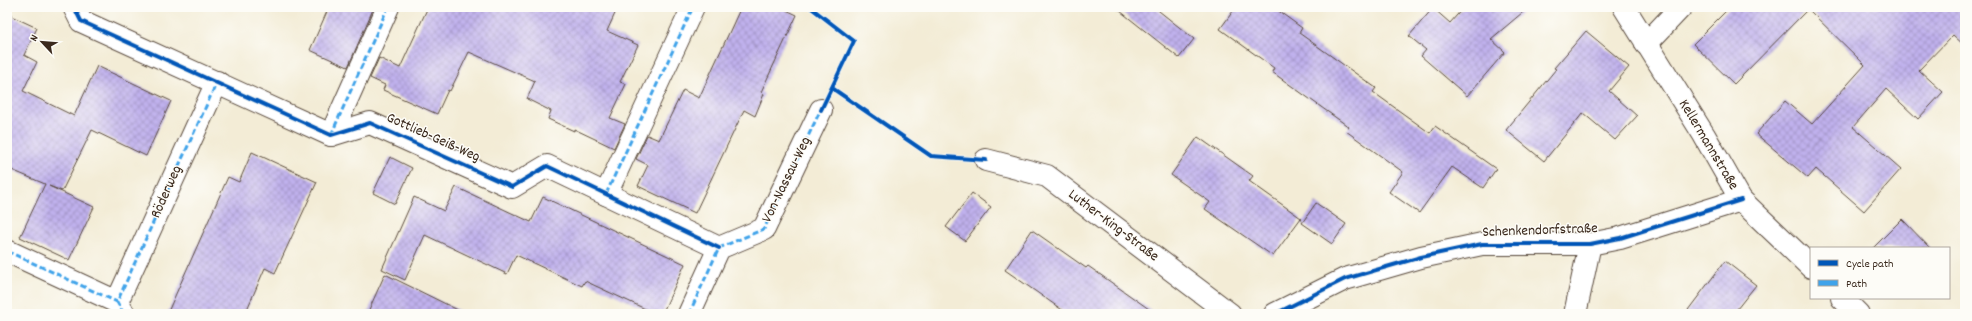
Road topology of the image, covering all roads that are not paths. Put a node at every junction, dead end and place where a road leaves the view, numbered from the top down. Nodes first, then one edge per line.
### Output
1 (74, 7) edge
2 (388, 7) edge
3 (693, 7) edge
4 (1624, 7) edge
5 (1681, 7) edge
6 (1646, 44) junction
7 (218, 82) junction
8 (821, 110) dead end
9 (331, 135) junction
10 (986, 160) dead end
11 (606, 194) junction
12 (1741, 200) junction
13 (1590, 244) junction
14 (719, 248) junction
15 (7, 251) edge
16 (1810, 266) edge
17 (1843, 299) edge
18 (121, 308) edge
19 (689, 314) edge
20 (1230, 314) edge
21 (1275, 314) edge
22 (1575, 314) edge
23 (1858, 314) edge

1 - 7 street
2 - 9 street
3 - 11 street
4 - 6 street, Kellermannstraße
5 - 6 street
6 - 12 street, Kellermannstraße
7 - 9 street
7 - 18 street, Röderweg
8 - 14 street, Von-Nassau-Weg
9 - 11 street, Gottlieb-Geiß-Weg
10 - 20 street, Luther-King-Straße
11 - 14 street, Gottlieb-Geiß-Weg
12 - 13 street, Schenkendorfstraße
12 - 16 street, Kellermannstraße
13 - 21 street, Schenkendorfstraße
13 - 22 street
14 - 19 street
15 - 18 street, Röderweg
17 - 23 street

